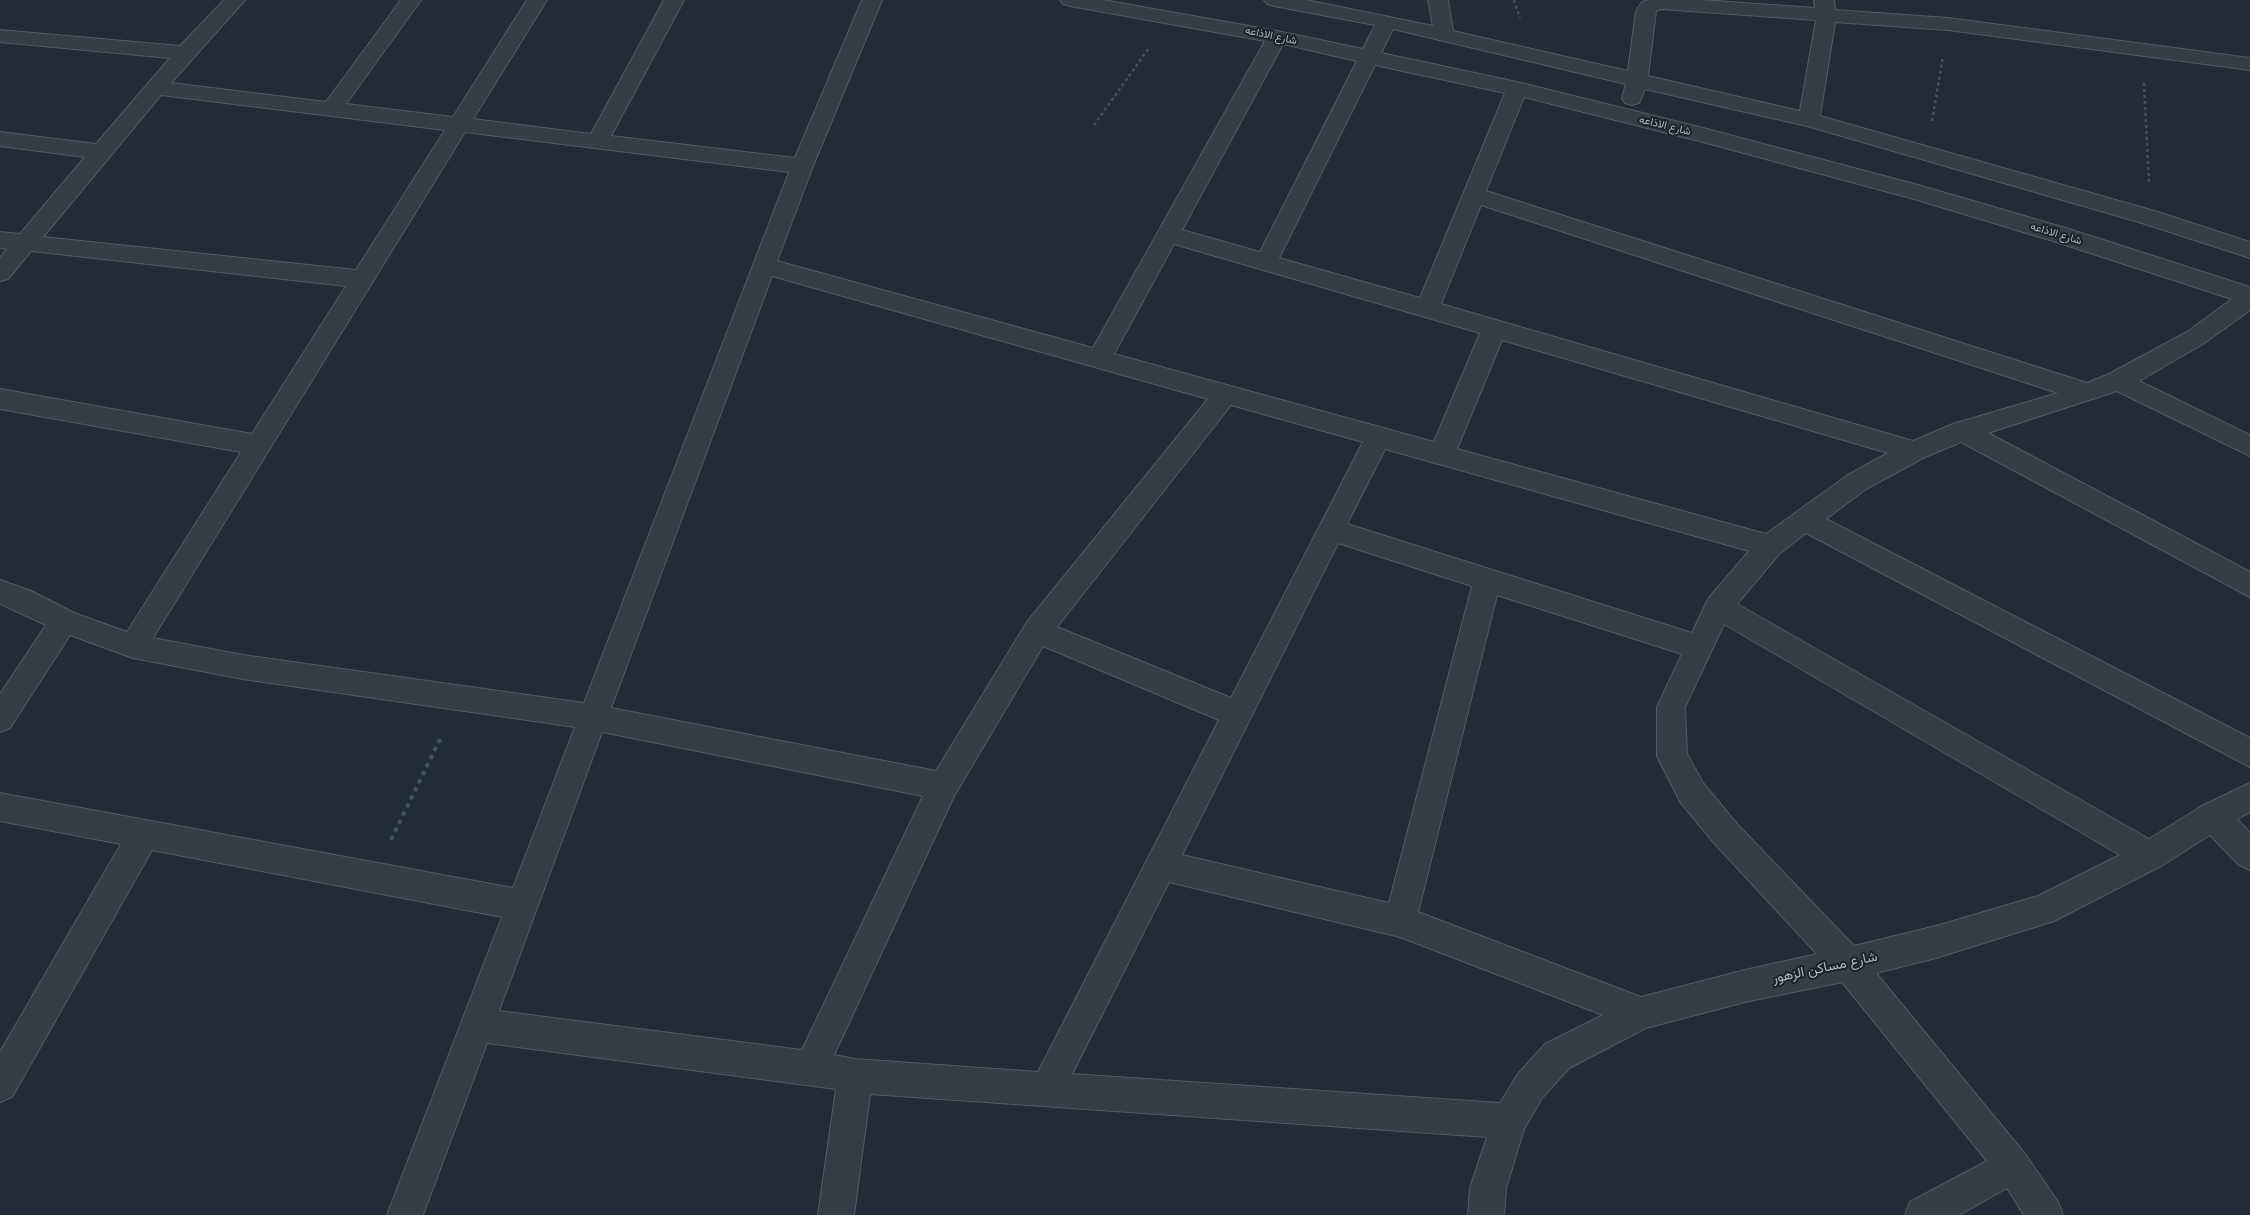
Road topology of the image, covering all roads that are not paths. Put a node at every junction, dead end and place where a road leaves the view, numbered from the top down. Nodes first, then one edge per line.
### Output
1 (235, 0) edge
2 (411, 0) edge
3 (537, 0) edge
4 (674, 0) edge
5 (872, 0) edge
6 (1070, 0) edge
7 (1274, 0) edge
8 (1438, 0) edge
9 (1359, 8) edge
10 (1825, 8) edge
11 (1386, 23) junction
12 (0, 36) edge
13 (1444, 36) junction
14 (1278, 37) junction
15 (185, 53) junction
16 (1368, 58) junction
17 (2250, 64) edge
18 (1637, 81) junction
19 (156, 88) junction
20 (1517, 89) junction
21 (332, 109) junction
22 (1627, 116) junction
23 (1809, 120) junction
24 (459, 124) junction
25 (0, 139) edge
26 (598, 141) junction
27 (101, 152) junction
28 (802, 166) junction
29 (1474, 194) junction
30 (1169, 234) junction
31 (0, 240) edge
32 (26, 242) junction
33 (2250, 250) edge
34 (1266, 262) junction
35 (764, 266) junction
36 (0, 273) edge
37 (362, 279) junction
38 (2250, 297) edge
39 (1427, 309) junction
40 (1494, 328) junction
41 (1100, 358) junction
42 (2118, 381) junction
43 (2088, 393) junction
44 (1225, 395) junction
45 (0, 399) edge
46 (1962, 431) junction
47 (1378, 437) junction
48 (258, 445) junction
49 (2250, 446) edge
50 (1914, 451) junction
51 (1442, 454) junction
52 (1804, 520) junction
53 (1331, 530) junction
54 (1770, 546) junction
55 (1487, 579) junction
56 (2250, 585) edge
57 (0, 592) edge
58 (1718, 607) junction
59 (64, 621) junction
60 (1037, 631) junction
61 (133, 646) junction
62 (1700, 648) junction
63 (1238, 714) junction
64 (593, 717) junction
65 (0, 719) edge
66 (2250, 753) edge
67 (943, 786) junction
68 (2250, 797) edge
69 (0, 807) edge
70 (2213, 816) junction
71 (144, 834) junction
72 (2250, 855) edge
73 (2150, 856) junction
74 (1161, 864) junction
75 (522, 905) junction
76 (1400, 921) junction
77 (1848, 964) junction
78 (1641, 1013) junction
79 (476, 1025) junction
80 (811, 1068) junction
81 (855, 1076) junction
82 (0, 1085) edge
83 (1047, 1089) junction
84 (1509, 1121) junction
85 (2013, 1166) junction
86 (404, 1215) edge
87 (836, 1215) edge
88 (1486, 1215) edge
89 (1923, 1215) edge
90 (2045, 1215) edge

1 - 15 street
2 - 21 street
3 - 24 street
4 - 26 street
5 - 28 street
6 - 14 street, شارع الاذاعه
7 - 9 street
8 - 13 street
9 - 11 street
10 - 17 street
10 - 18 street
10 - 23 street
11 - 13 street
11 - 16 street
12 - 15 street
13 - 18 street
14 - 16 street, شارع الاذاعه
14 - 30 street
15 - 19 street
16 - 20 street, شارع الاذاعه
16 - 34 street
18 - 22 street
18 - 23 street
19 - 21 street
19 - 27 street
20 - 22 street, شارع الاذاعه
20 - 29 street
21 - 24 street
22 - 38 street, شارع الاذاعه
23 - 33 street
24 - 26 street
24 - 37 street
25 - 27 street
26 - 28 street
27 - 32 street
28 - 35 street
29 - 39 street
29 - 43 street
30 - 34 street
30 - 41 street
31 - 32 street
32 - 36 street
32 - 37 street
34 - 39 street
35 - 41 street
35 - 64 street
37 - 48 street
38 - 42 street
39 - 40 street
40 - 50 street
40 - 51 street
41 - 44 street
42 - 43 street
42 - 49 street
43 - 46 street
44 - 47 street
44 - 60 street
45 - 48 street
46 - 50 street
46 - 56 street
47 - 51 street
47 - 53 street
48 - 61 street
50 - 52 street
51 - 54 street
52 - 54 street
52 - 66 street
53 - 55 street
53 - 63 street
54 - 58 street
55 - 62 street
55 - 76 street
57 - 59 street
58 - 62 street
58 - 73 street
59 - 61 street
59 - 65 street
60 - 63 street
60 - 67 street
61 - 64 street
62 - 77 street
63 - 74 street
64 - 67 street
64 - 75 street
67 - 80 street
68 - 70 street, شارع مساكن الزهور
69 - 71 street
70 - 72 street
70 - 73 street, شارع مساكن الزهور
71 - 75 street
71 - 82 street
73 - 77 street, شارع مساكن الزهور
74 - 76 street
74 - 83 street
75 - 79 street
76 - 78 street
77 - 78 street, شارع مساكن الزهور
77 - 85 street
78 - 84 street, شارع مساكن الزهور
79 - 80 street
79 - 86 street
80 - 81 street
81 - 83 street
81 - 87 street
83 - 84 street
84 - 88 street, شارع مساكن الزهور
85 - 89 street
85 - 90 street

